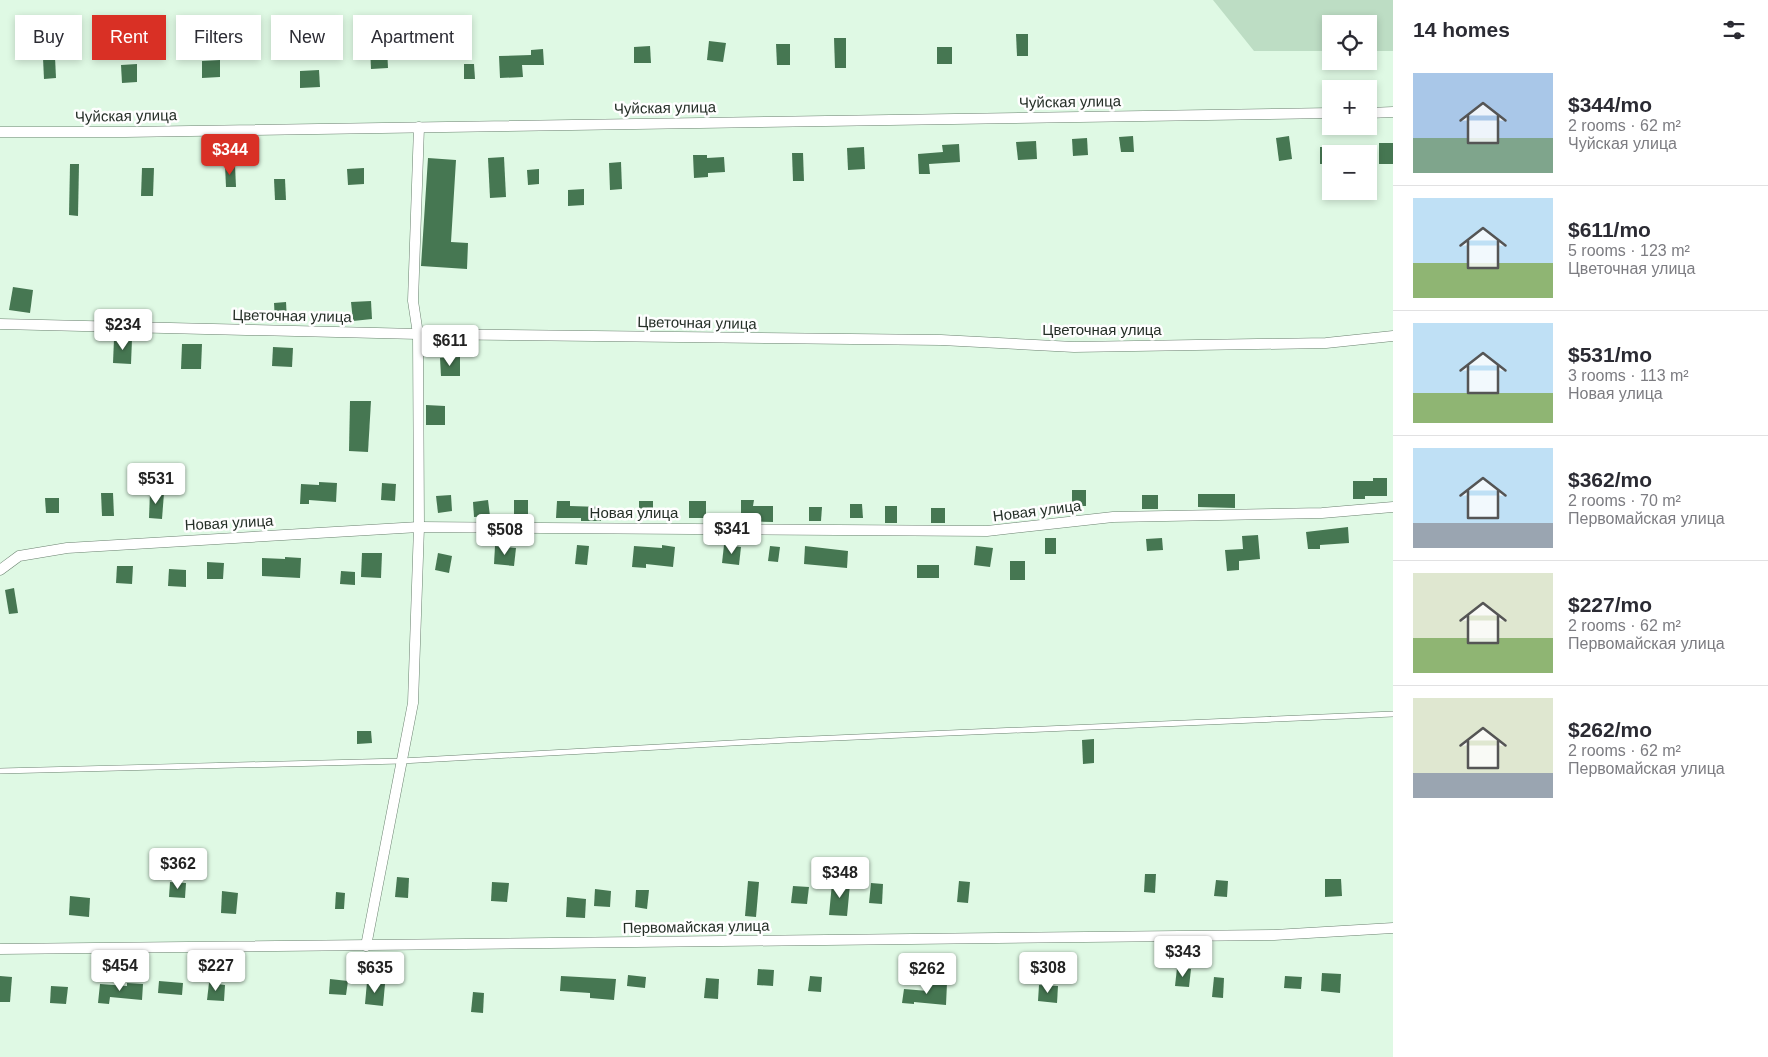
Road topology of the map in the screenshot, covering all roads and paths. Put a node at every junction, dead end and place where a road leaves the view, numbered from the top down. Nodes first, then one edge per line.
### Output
1 (1377, 112) edge
2 (1393, 112) edge
3 (1322, 113) edge
4 (419, 127) junction
5 (0, 132) edge
6 (0, 324) edge
7 (418, 334) junction
8 (1393, 336) edge
9 (1393, 506) edge
10 (419, 527) junction
11 (0, 570) edge
12 (1393, 714) edge
13 (401, 762) junction
14 (0, 771) edge
15 (1393, 928) edge
16 (366, 946) junction
17 (0, 949) edge

1 - 2 street
3 - 4 street, Чуйская улица
4 - 5 street, Чуйская улица
4 - 7 street
6 - 7 street, Цветочная улица
7 - 8 street, Цветочная улица
7 - 10 street
9 - 10 street, Новая улица
10 - 11 street, Новая улица
10 - 13 street
12 - 13 lane
13 - 14 lane
13 - 16 street
15 - 16 street, Первомайская улица
16 - 17 street, Первомайская улица

